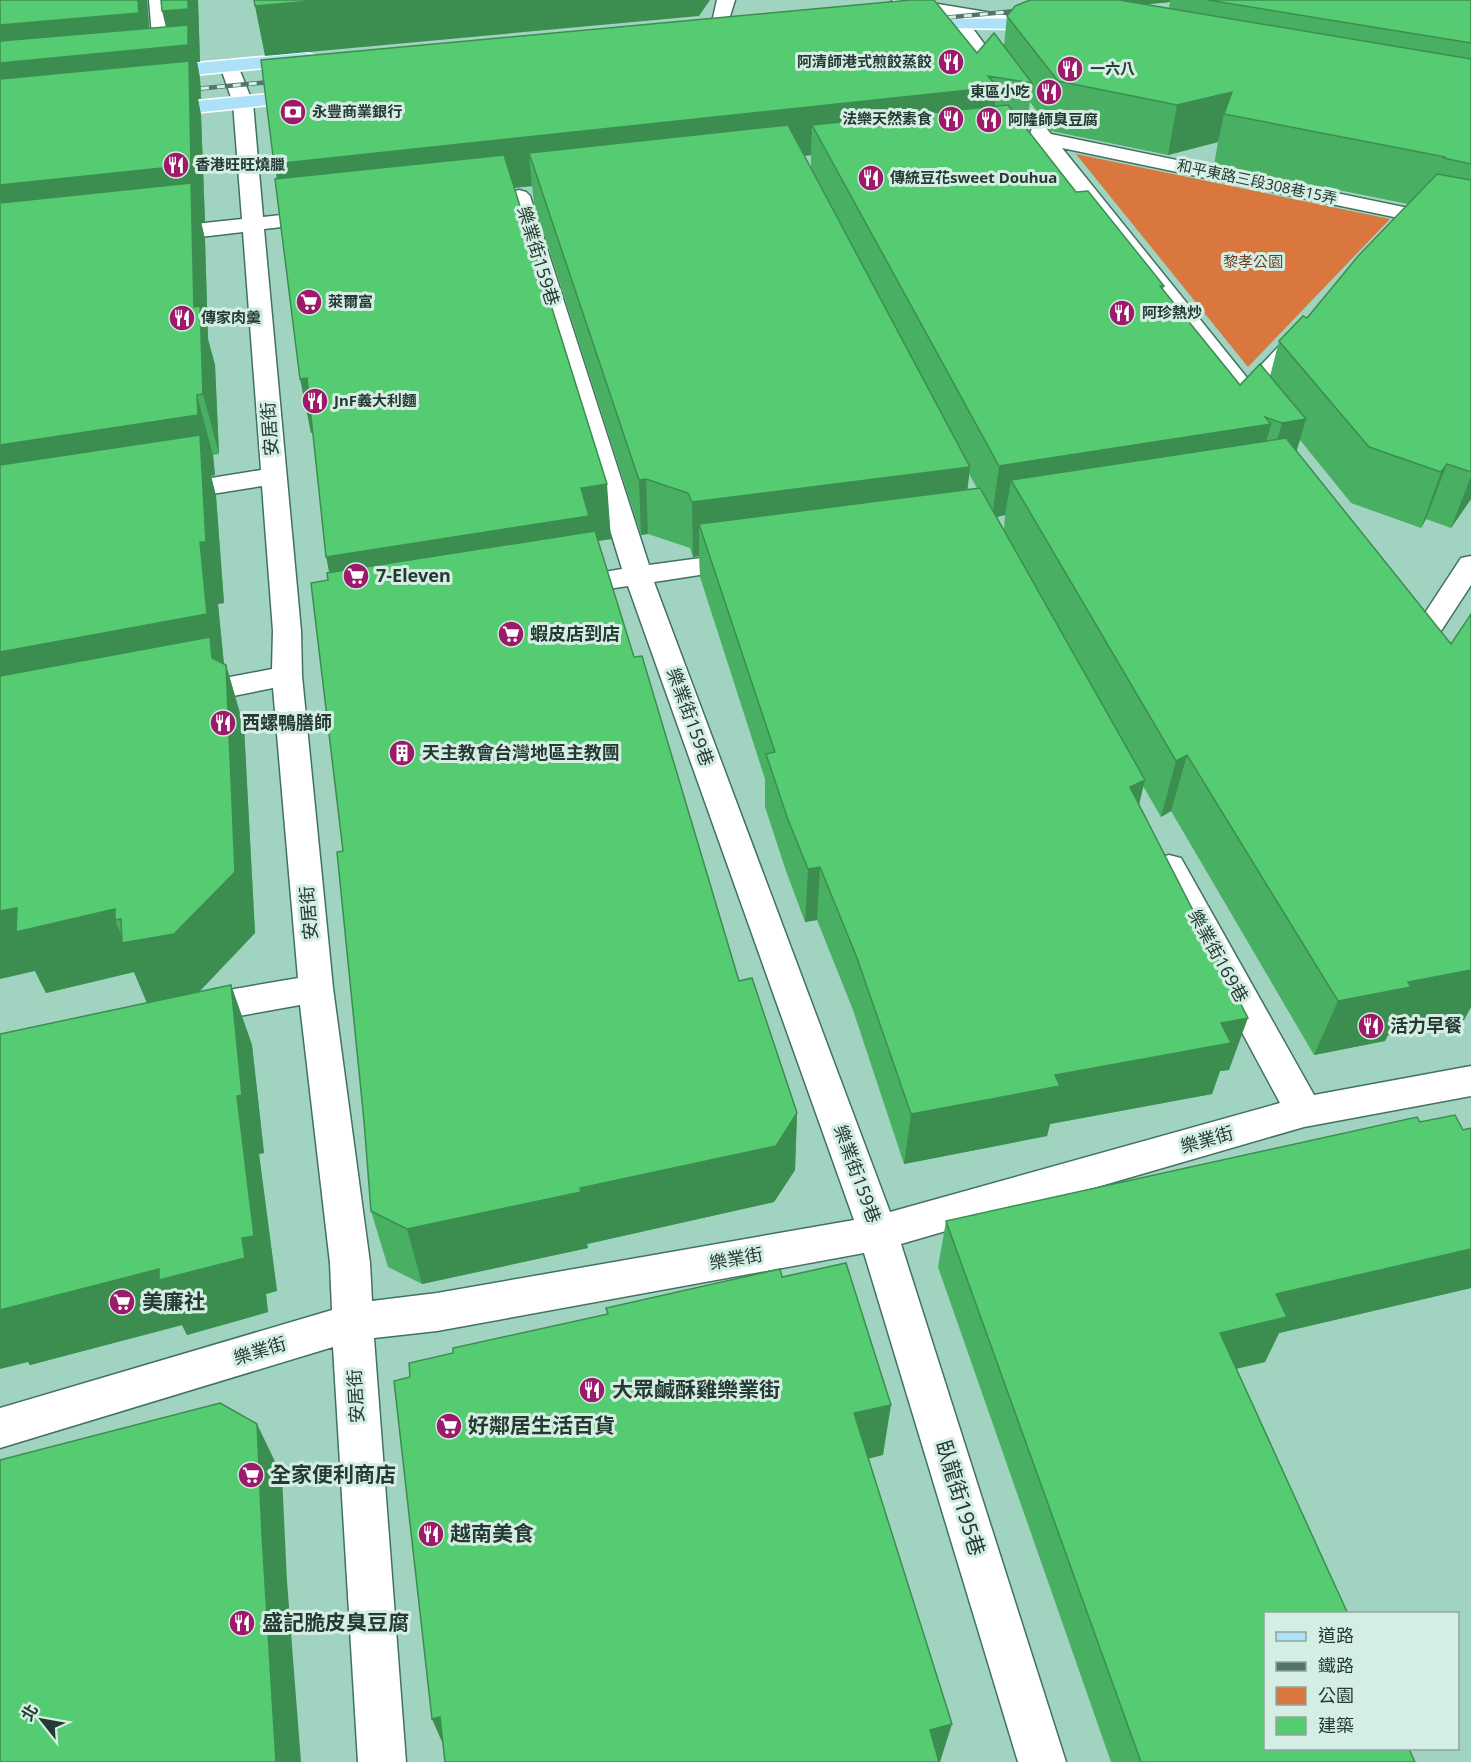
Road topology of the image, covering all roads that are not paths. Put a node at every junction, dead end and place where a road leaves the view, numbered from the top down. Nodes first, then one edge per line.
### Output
1 (158, 0) edge
2 (726, 0) edge
3 (957, 0) edge
4 (899, 3) edge
5 (742, 20) edge
6 (721, 22) junction
7 (949, 23) junction
8 (698, 24) edge
9 (1027, 24) junction
10 (1067, 25) edge
11 (895, 33) edge
12 (326, 57) edge
13 (229, 66) junction
14 (164, 72) junction
15 (140, 74) edge
16 (326, 94) edge
17 (243, 103) junction
18 (137, 113) edge
19 (1043, 138) junction
20 (972, 146) edge
21 (519, 196) edge
22 (345, 214) edge
23 (1416, 215) junction
24 (253, 224) junction
25 (1471, 227) edge
26 (1400, 232) edge
27 (138, 237) edge
28 (1319, 317) edge
29 (1247, 394) junction
30 (1269, 422) edge
31 (273, 476) junction
32 (148, 496) edge
33 (769, 557) edge
34 (1471, 564) edge
35 (638, 575) junction
36 (545, 590) edge
37 (1431, 625) edge
38 (287, 676) junction
39 (160, 700) edge
40 (1155, 841) edge
41 (316, 988) junction
42 (164, 1016) edge
43 (1471, 1081) edge
44 (1304, 1112) junction
45 (878, 1233) junction
46 (353, 1322) junction
47 (0, 1428) edge
48 (382, 1762) edge
49 (1042, 1762) edge

1 - 14 street
2 - 6 street
3 - 4 main road
4 - 7 street
4 - 9 street
5 - 6 main road
6 - 8 main road
7 - 9 main road
7 - 11 main road
7 - 19 street
9 - 10 street
12 - 13 main road
13 - 14 main road
13 - 17 street, 安居街
14 - 15 main road
16 - 17 main road
17 - 18 main road
17 - 24 street, 安居街
19 - 20 street, 和平東路三段308巷15弄
19 - 23 street, 和平東路三段308巷15弄
19 - 29 street
21 - 35 street, 樂業街159巷
22 - 24 street
23 - 25 street, 和平東路三段308巷15弄
23 - 26 street
24 - 27 street
24 - 31 street, 安居街
28 - 29 street
29 - 30 street
31 - 32 street
31 - 38 street, 安居街
33 - 35 street
34 - 37 street
35 - 36 street
35 - 45 street, 樂業街159巷
38 - 39 street
38 - 41 street, 安居街
40 - 44 street, 樂業街169巷
41 - 42 street
41 - 46 street, 安居街
43 - 44 street, 樂業街
44 - 45 street, 樂業街
45 - 46 street, 樂業街
45 - 49 street, 臥龍街195巷
46 - 47 street, 樂業街
46 - 48 street, 安居街

